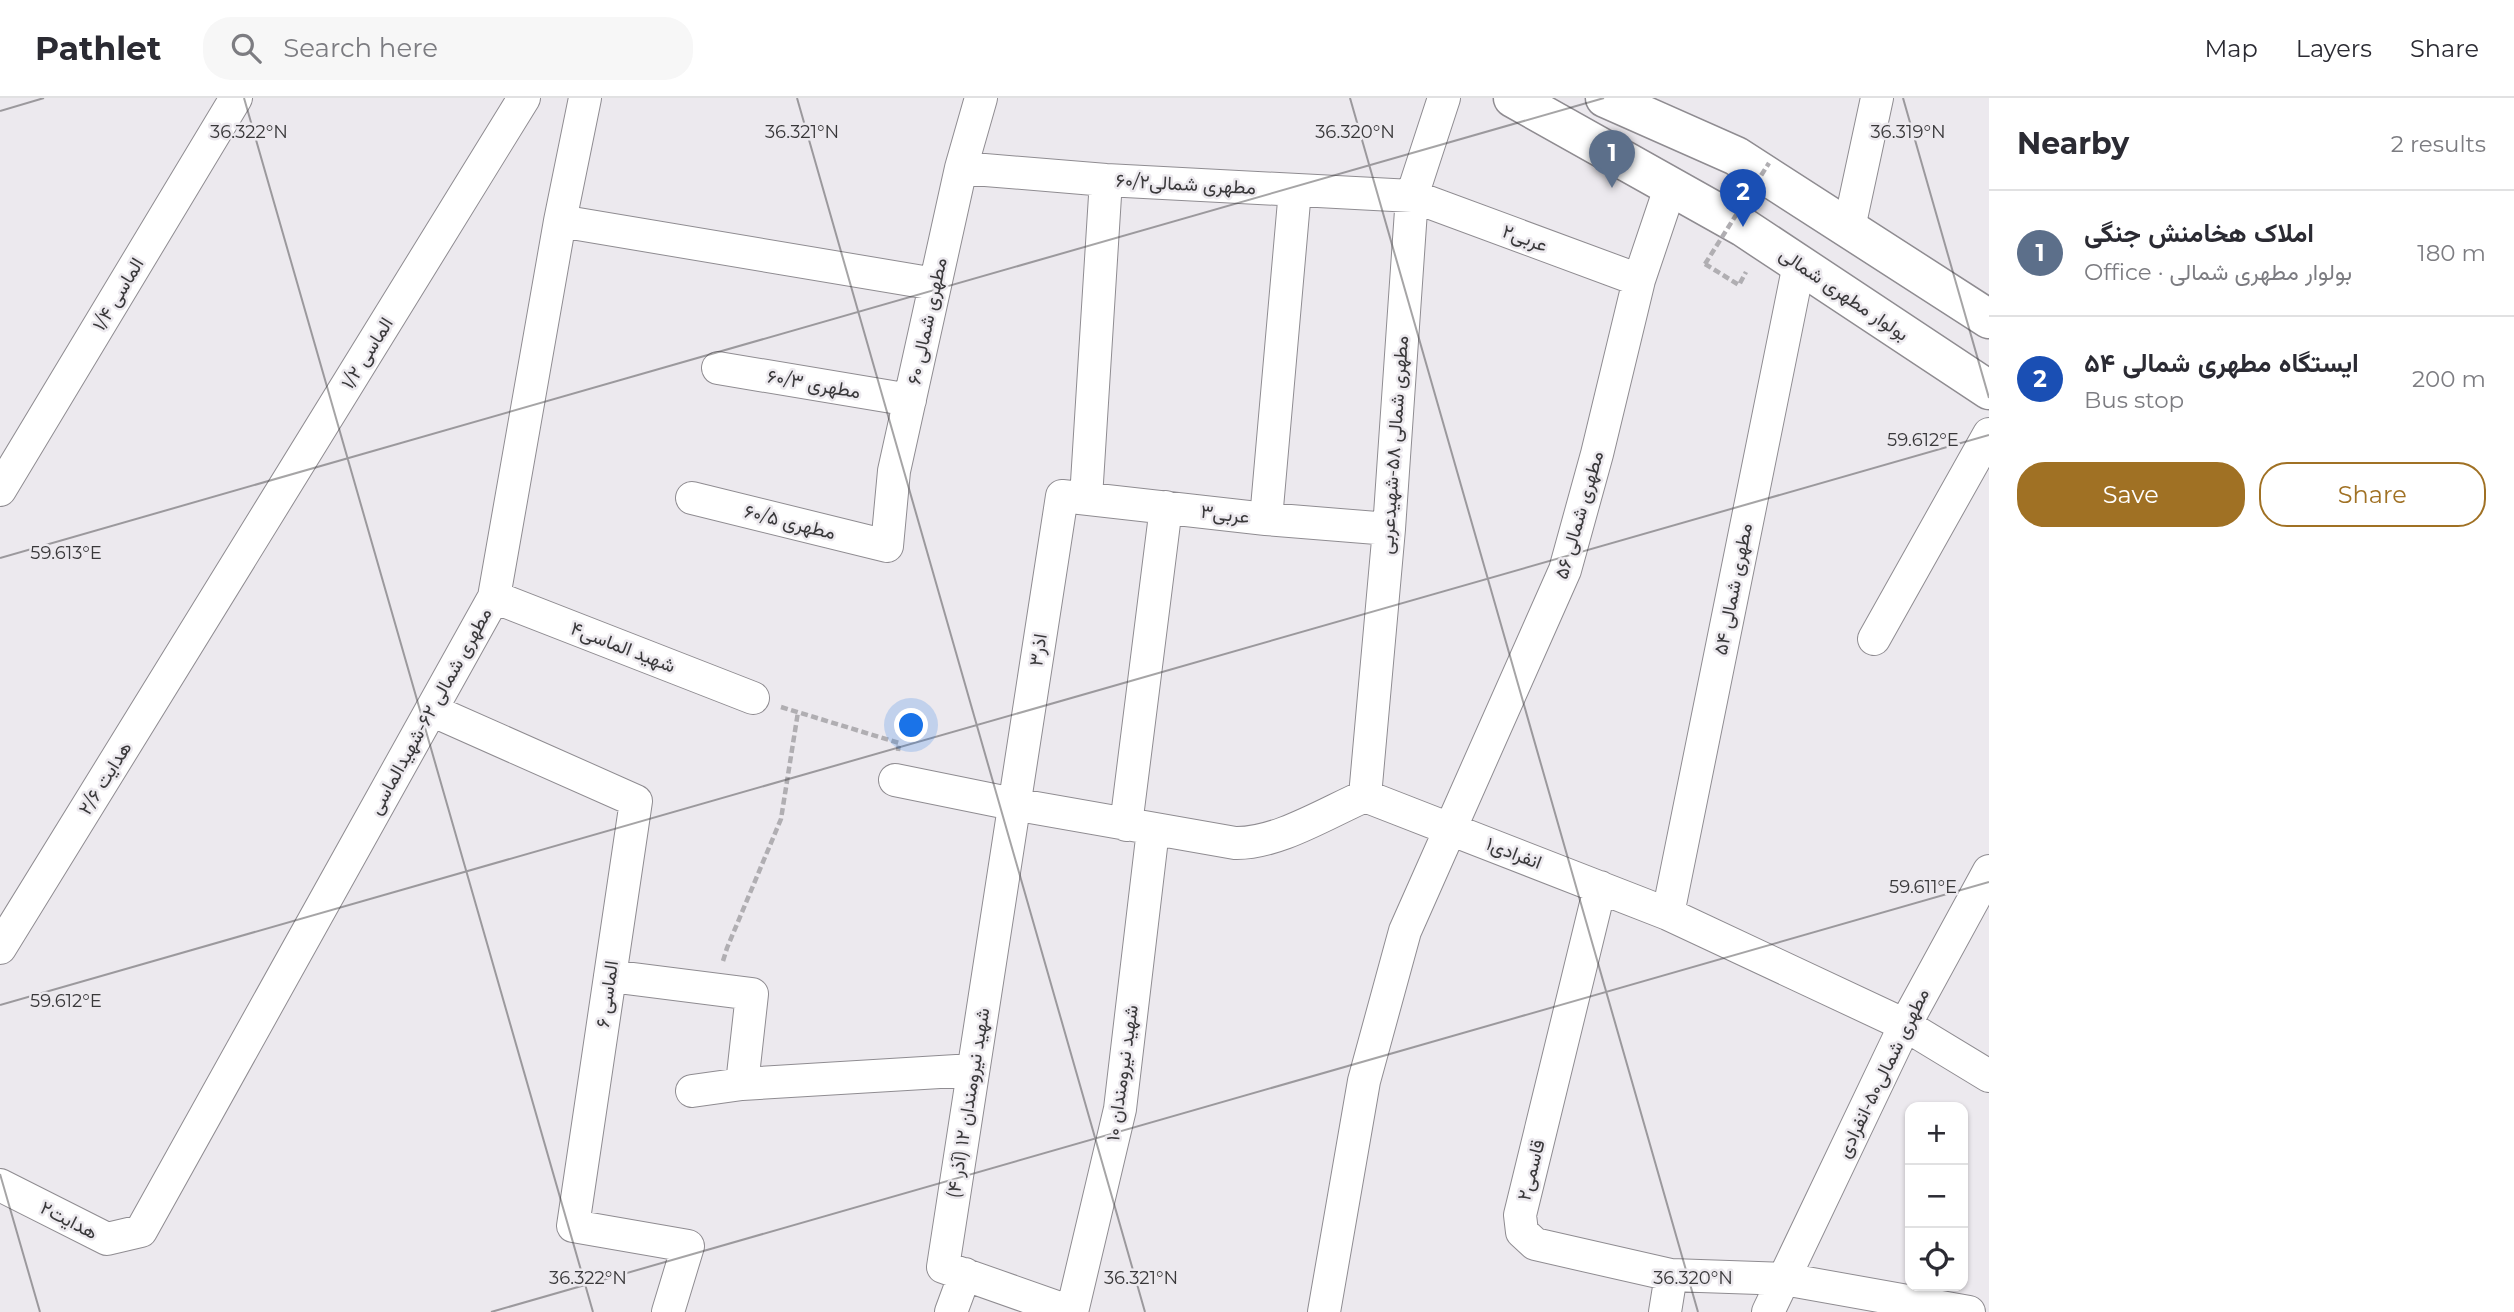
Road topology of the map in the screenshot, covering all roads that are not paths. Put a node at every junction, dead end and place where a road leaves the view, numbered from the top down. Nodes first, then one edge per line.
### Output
1 (236, 98) edge
2 (524, 98) edge
3 (584, 98) edge
4 (981, 98) edge
5 (1444, 98) edge
6 (1513, 98) edge
7 (1877, 98) edge
8 (1609, 99) edge
9 (961, 168) junction
10 (1105, 180) junction
11 (1670, 188) junction
12 (1295, 190) junction
13 (1412, 196) junction
14 (560, 222) junction
15 (1849, 228) junction
16 (1799, 264) junction
17 (1639, 280) junction
18 (935, 284) junction
19 (1989, 319) edge
20 (718, 368) dead end
21 (1989, 390) edge
22 (910, 400) junction
23 (1989, 434) edge
24 (0, 490) edge
25 (1074, 497) junction
26 (692, 498) dead end
27 (1166, 507) junction
28 (1266, 519) junction
29 (1389, 529) junction
30 (887, 547) joint
31 (494, 597) junction
32 (210, 607) joint
33 (1874, 639) dead end
34 (753, 698) dead end
35 (431, 710) junction
36 (895, 780) road end
37 (1364, 796) junction
38 (1013, 804) junction
39 (1139, 827) junction
40 (1451, 829) junction
41 (1989, 871) edge
42 (1600, 887) junction
43 (1668, 914) junction
44 (0, 948) edge
45 (610, 976) junction
46 (1905, 1025) junction
47 (973, 1070) junction
48 (1989, 1076) edge
49 (742, 1084) junction
50 (692, 1091) dead end
51 (0, 1185) edge
52 (141, 1231) joint
53 (965, 1274) junction
54 (1671, 1275) junction
55 (1784, 1279) junction
56 (668, 1312) edge
57 (951, 1312) edge
58 (1072, 1312) edge
59 (1324, 1312) edge
60 (1665, 1312) edge
61 (1768, 1312) edge
62 (1969, 1312) edge

1 - 24 street, الماسی ۱/۴
2 - 32 street, الماسی ۱/۲
3 - 14 street, مطهری شمالی ۶۲-شهیدالماسی
4 - 9 street, مطهری شمالی ۶۰
5 - 13 street, مطهری شمالی ۵۸-شهیدعربی
6 - 11 main road, بولوار مطهری شمالی
7 - 15 street
8 - 15 main road
9 - 10 street, مطهری شمالی۶۰/۲
9 - 18 street, مطهری شمالی ۶۰
10 - 12 street, مطهری شمالی۶۰/۲
10 - 25 street, اذر۳
11 - 16 main road, بولوار مطهری شمالی
11 - 17 street, مطهری شمالی ۵۶
12 - 13 street, مطهری شمالی۶۰/۲
12 - 28 street
13 - 17 street, عربی۲
13 - 29 street, مطهری شمالی ۵۸-شهیدعربی
14 - 18 street
14 - 31 street, مطهری شمالی ۶۲-شهیدالماسی
15 - 19 main road
16 - 21 main road, بولوار مطهری شمالی
16 - 43 street, مطهری شمالی ۵۴
17 - 40 street, مطهری شمالی ۵۶
18 - 22 street, مطهری شمالی ۶۰
20 - 22 street, مطهری ۶۰/۳
22 - 30 street, مطهری شمالی ۶۰
23 - 33 street
25 - 27 street, عربی۳
25 - 38 street, اذر۳
26 - 30 street, مطهری ۶۰/۵
27 - 28 street, عربی۳
27 - 39 street, شهید نیرومندان ۱۰
28 - 29 street, عربی۳
29 - 37 street, مطهری شمالی ۵۸-شهیدعربی
31 - 34 street, شهید الماسی۴
31 - 35 street, مطهری شمالی ۶۲-شهیدالماسی
32 - 44 street, هدایت ۲/۶
35 - 45 street, الماسی ۶
35 - 52 street, مطهری شمالی ۶۲-شهیدالماسی
36 - 38 street
37 - 39 street
37 - 40 street, انفرادی۱
38 - 39 street
38 - 47 street, شهید نیرومندان ۱۲ (آذر ۴)
39 - 58 street, شهید نیرومندان ۱۰
40 - 42 street, انفرادی۱
40 - 59 street, مطهری شمالی ۵۶
41 - 46 street, مطهری شمالی۵۰-انفرادی
42 - 43 street, انفرادی۱
42 - 54 street, قاسمی۲
43 - 46 street, انفرادی۱
45 - 49 street
45 - 56 street, الماسی ۶
46 - 48 street, انفرادی۱
46 - 55 street, مطهری شمالی۵۰-انفرادی
47 - 49 street
47 - 53 street, شهید نیرومندان ۱۲ (آذر ۴)
49 - 50 street
51 - 52 street, هدایت۲
53 - 57 street
53 - 58 street, شهید نیرومندان ۱۲ (آذر ۴)
54 - 55 street, قاسمی۲
54 - 60 street
55 - 61 street, مطهری شمالی۵۰-انفرادی
55 - 62 street, قاسمی۲

